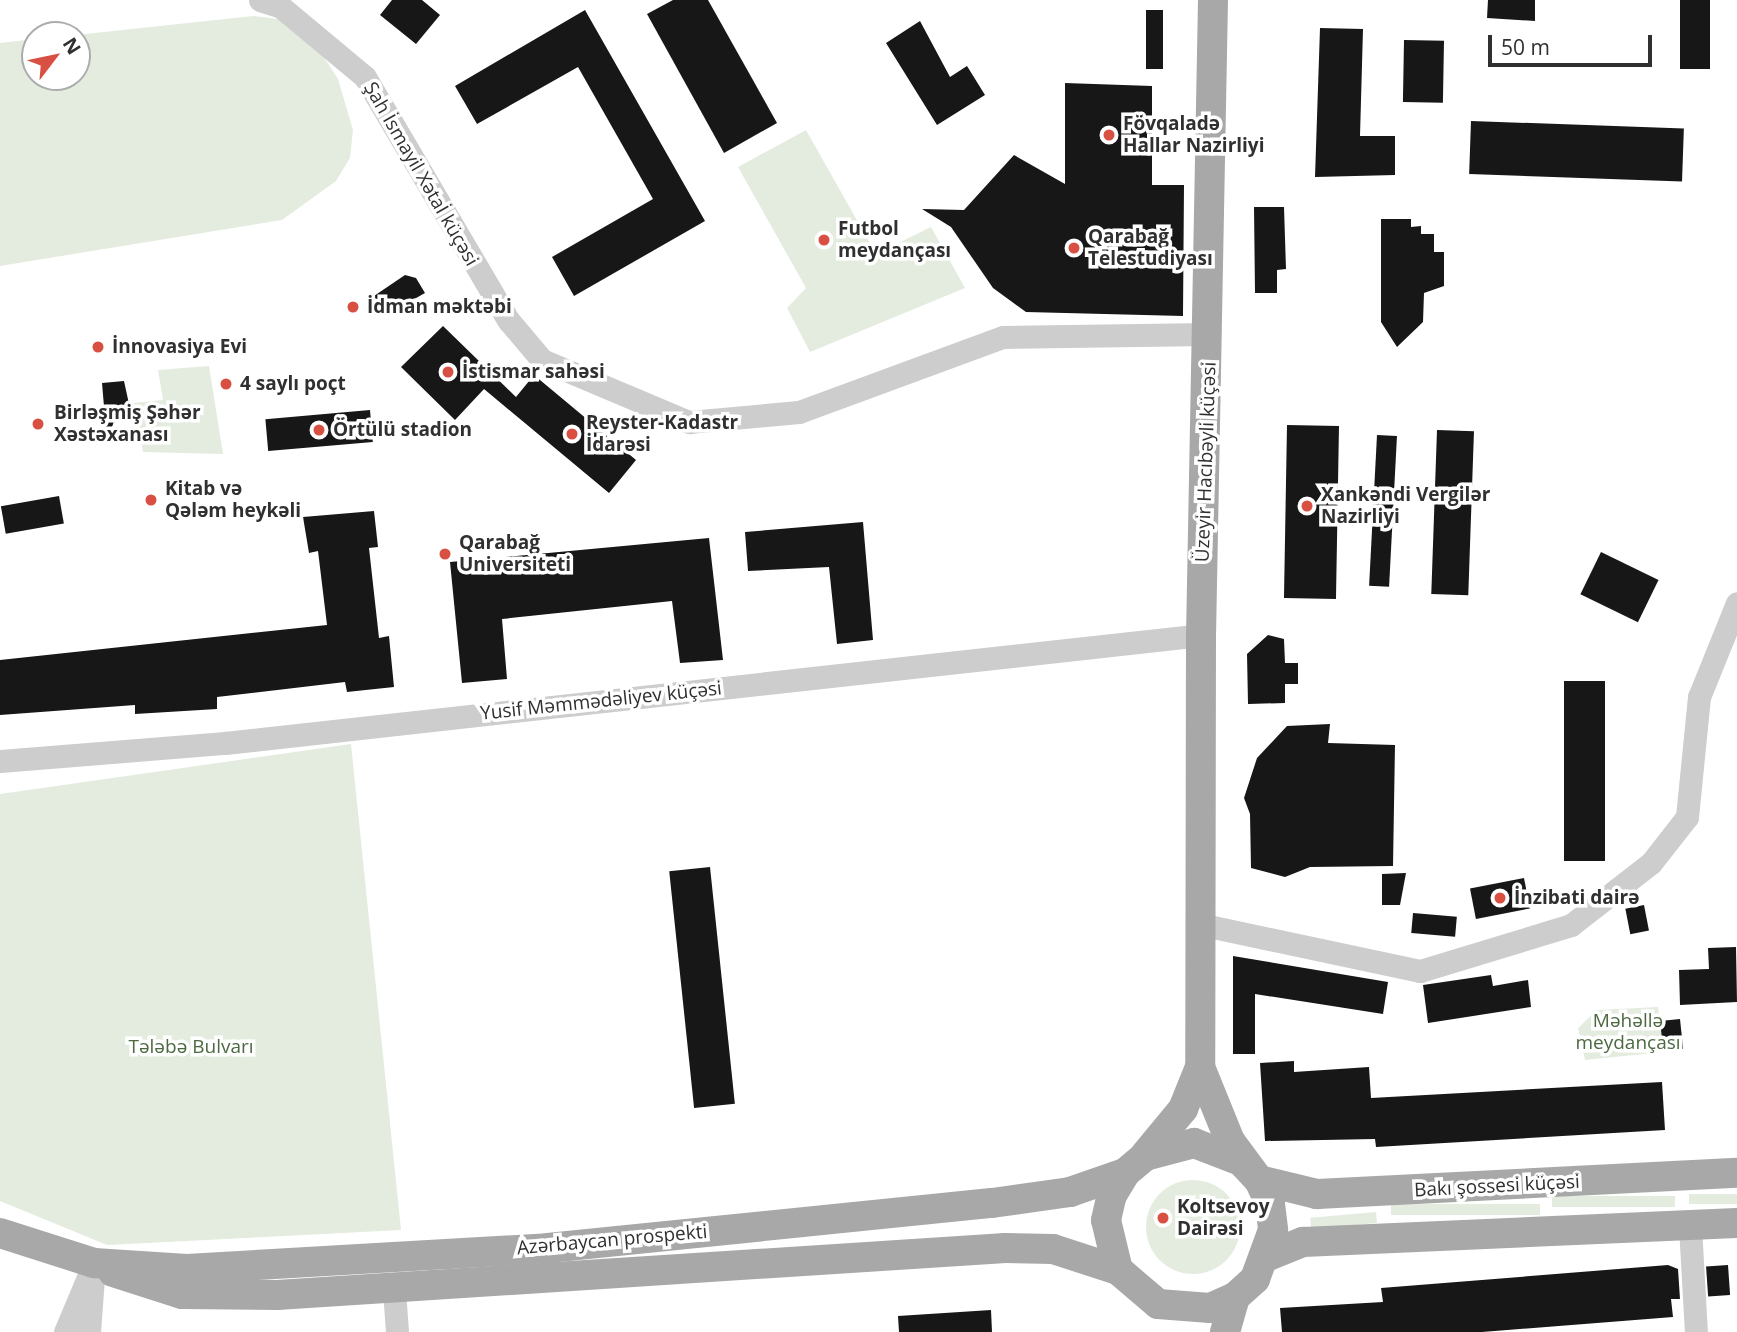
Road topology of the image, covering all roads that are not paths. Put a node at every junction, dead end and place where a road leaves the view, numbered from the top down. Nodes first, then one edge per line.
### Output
1 (260, 0) edge
2 (1213, 0) edge
3 (1209, 334) junction
4 (1737, 603) edge
5 (1201, 635) junction
6 (0, 761) edge
7 (1199, 924) junction
8 (1200, 1067) junction
9 (1135, 1164) junction
10 (1737, 1173) edge
11 (1259, 1180) junction
12 (1737, 1223) edge
13 (1690, 1226) junction
14 (0, 1233) edge
15 (503, 1249) junction
16 (1268, 1256) junction
17 (93, 1263) junction
18 (1118, 1270) junction
19 (505, 1284) junction
20 (394, 1290) junction
21 (1235, 1297) junction
22 (1189, 1321) edge
23 (65, 1332) edge
24 (89, 1332) edge
25 (397, 1332) edge
26 (1225, 1332) edge
27 (1692, 1332) edge

1 - 3 street, Şah İsmayil Xətaİ küçəsi
2 - 3 main road, Üzeyir Hacıbəyli küçəsi
3 - 5 main road, Üzeyir Hacıbəyli küçəsi
4 - 7 street
5 - 6 street, Yusif Məmmədəliyev küçəsi
5 - 7 main road, Üzeyir Hacıbəyli küçəsi
7 - 8 main road, Üzeyir Hacıbəyli küçəsi
8 - 9 main road
8 - 11 main road
9 - 11 main road
9 - 15 main road, Azərbaycan prospekti
9 - 18 main road
10 - 11 main road, Bakı şossesi küçəsi
11 - 16 main road
12 - 13 main road
13 - 16 main road
13 - 27 street
14 - 17 main road, Azərbaycan prospekti
15 - 17 main road, Azərbaycan prospekti
15 - 19 main road
16 - 21 main road
17 - 20 main road, Azərbaycan prospekti
17 - 23 street
17 - 24 street
18 - 19 main road, Azərbaycan prospekti
18 - 22 main road
19 - 20 main road, Azərbaycan prospekti
20 - 25 street
21 - 22 main road
21 - 26 main road

